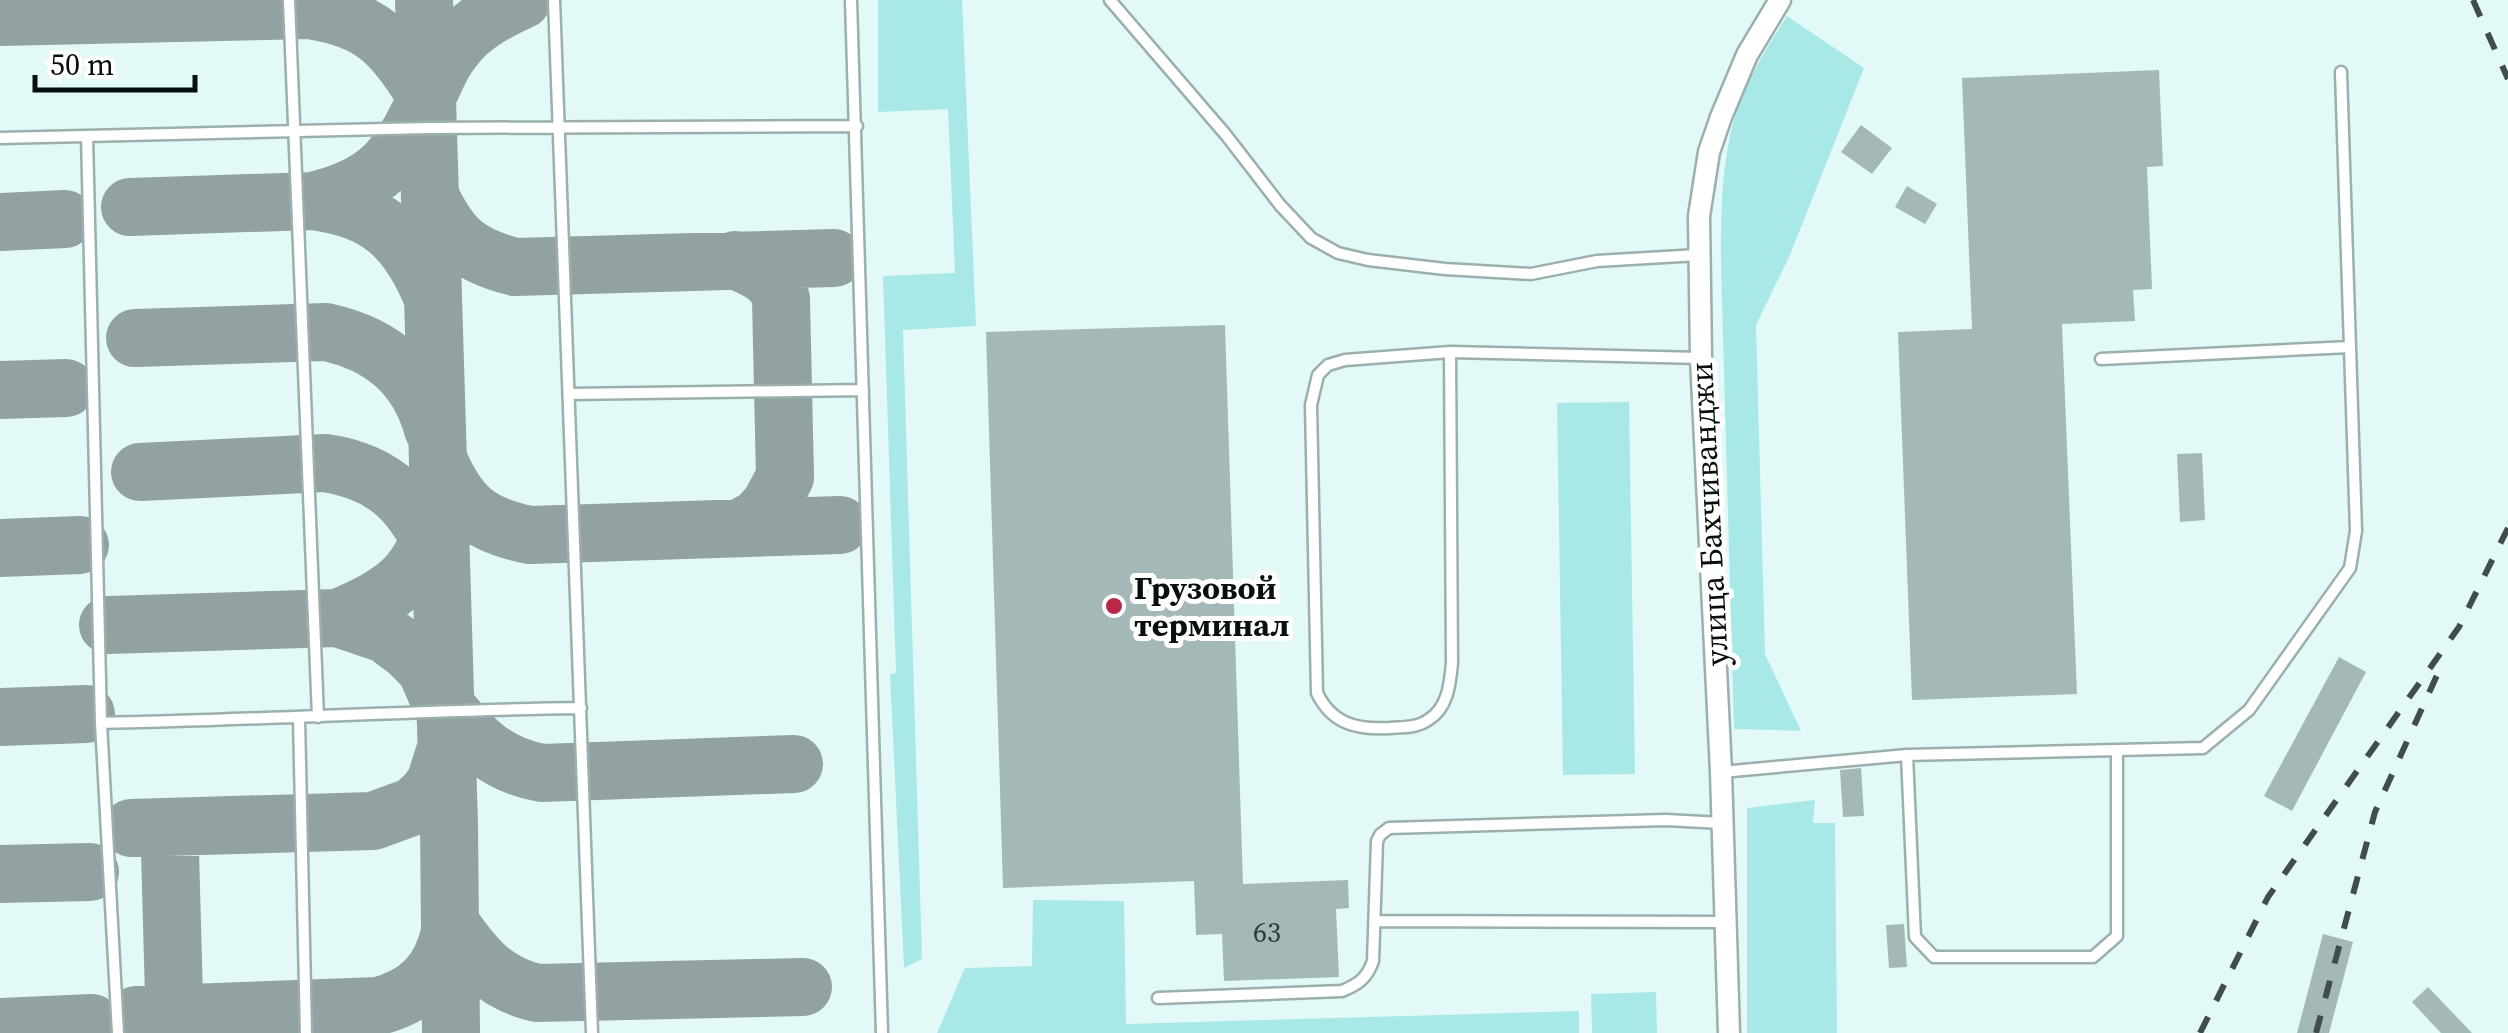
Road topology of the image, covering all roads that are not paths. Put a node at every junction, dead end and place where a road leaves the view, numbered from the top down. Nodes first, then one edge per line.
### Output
1 (289, 0) edge
2 (554, 0) edge
3 (852, 0) edge
4 (1110, 0) edge
5 (1772, 3) edge
6 (2341, 72) dead end
7 (857, 126) junction
8 (560, 127) junction
9 (295, 132) junction
10 (87, 136) junction
11 (0, 138) edge
12 (1698, 255) junction
13 (2350, 346) junction
14 (1450, 352) junction
15 (1701, 358) junction
16 (2101, 359) dead end
17 (863, 390) junction
18 (570, 394) junction
19 (581, 708) junction
20 (300, 718) junction
21 (318, 718) junction
22 (102, 724) junction
23 (2117, 750) junction
24 (1907, 756) junction
25 (1722, 772) junction
26 (1723, 823) junction
27 (1375, 921) junction
28 (1726, 922) junction
29 (1158, 998) dead end
30 (118, 1033) edge
31 (306, 1033) edge
32 (592, 1033) edge
33 (882, 1033) edge
34 (1729, 1033) edge

1 - 9 lane
2 - 8 lane
3 - 7 lane
4 - 12 lane
5 - 12 street, улица Бахчиванджи
6 - 13 lane
7 - 8 lane
7 - 17 lane
8 - 9 lane
8 - 18 lane
9 - 10 lane
9 - 21 lane
10 - 11 lane
10 - 22 lane
12 - 15 street, улица Бахчиванджи
13 - 16 lane
13 - 23 lane
14 - 14 lane
14 - 15 lane
15 - 25 street, улица Бахчиванджи
17 - 18 lane
17 - 33 lane
18 - 19 lane
19 - 21 lane
19 - 32 lane
20 - 21 lane
20 - 22 lane
20 - 31 lane
22 - 30 lane
23 - 24 lane
23 - 24 lane
24 - 25 lane
25 - 26 street, улица Бахчиванджи
26 - 27 lane
26 - 28 street, улица Бахчиванджи
27 - 28 lane
27 - 29 lane
28 - 34 street, улица Бахчиванджи

